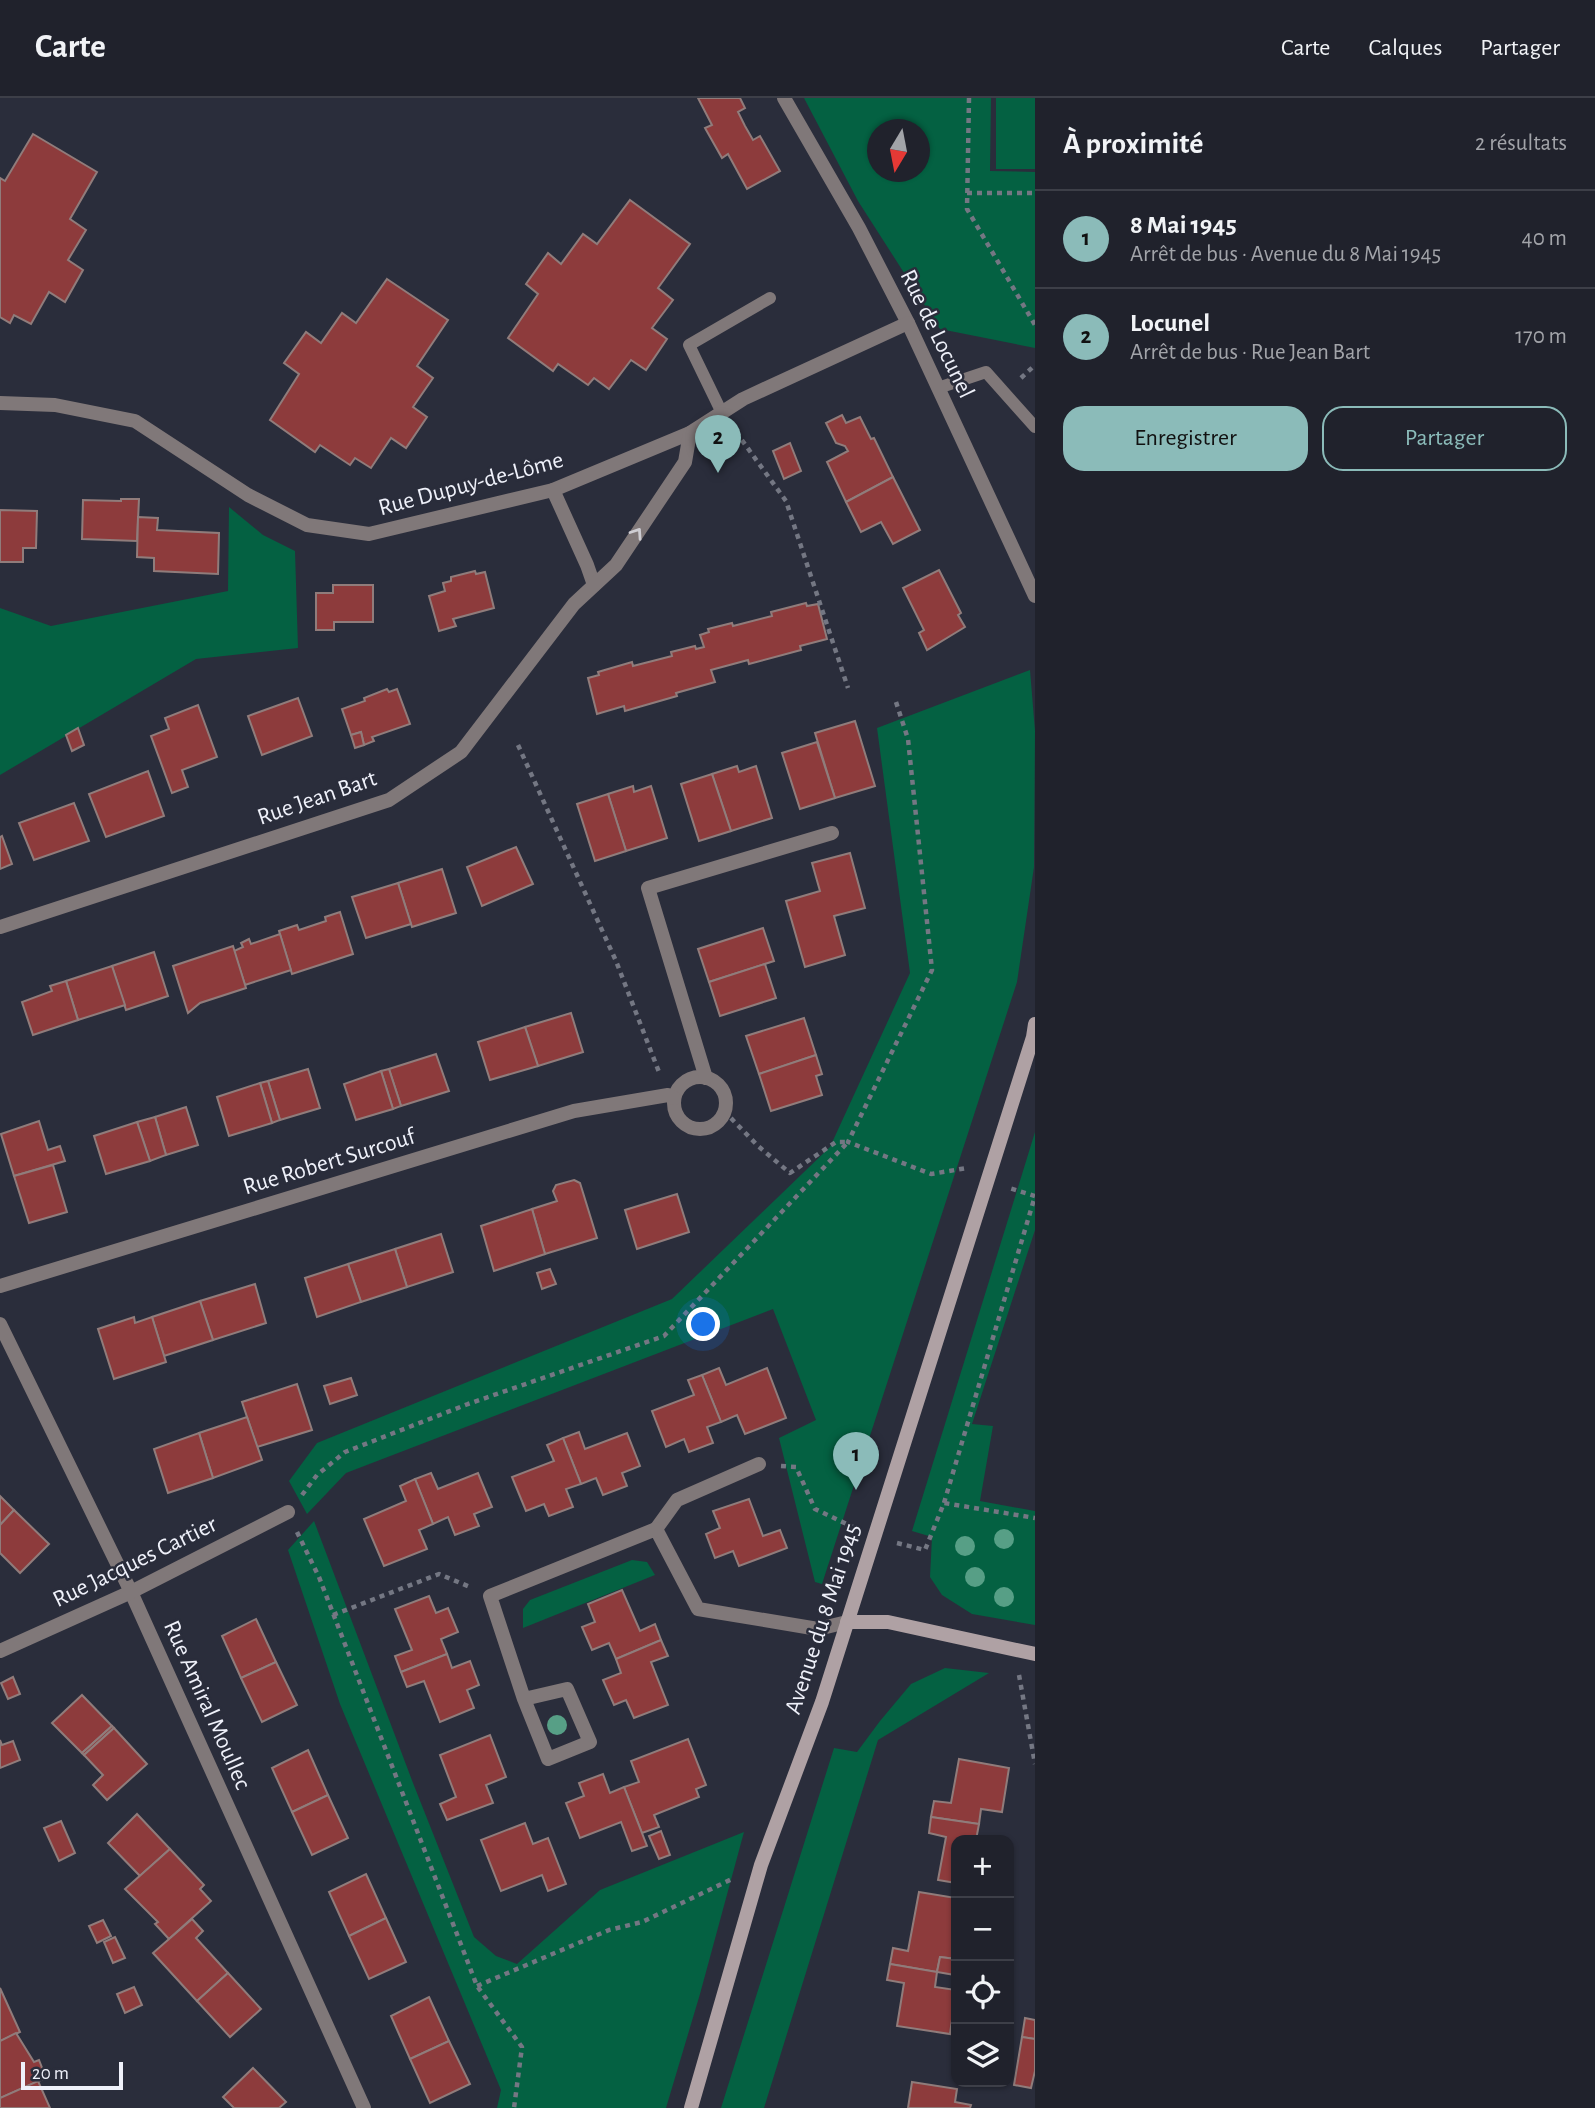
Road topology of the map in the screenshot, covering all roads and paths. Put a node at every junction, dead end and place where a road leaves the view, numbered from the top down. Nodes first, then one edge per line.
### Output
1 (784, 98) edge
2 (969, 98) edge
3 (967, 193) junction
4 (1035, 193) edge
5 (770, 298) dead end
6 (908, 323) junction
7 (1035, 325) edge
8 (938, 388) junction
9 (0, 403) edge
10 (722, 413) junction
11 (1035, 427) edge
12 (690, 433) junction
13 (553, 490) junction
14 (594, 585) junction
15 (1035, 596) edge
16 (848, 688) dead end
17 (896, 702) dead end
18 (518, 745) dead end
19 (832, 833) dead end
20 (0, 927) edge
21 (1035, 1024) edge
22 (706, 1078) junction
23 (671, 1097) junction
24 (724, 1111) junction
25 (848, 1142) junction
26 (986, 1181) junction
27 (1035, 1196) edge
28 (0, 1286) edge
29 (0, 1324) edge
30 (759, 1464) joint
31 (944, 1503) junction
32 (288, 1512) dead end
33 (1035, 1518) edge
34 (656, 1530) junction
35 (874, 1537) junction
36 (131, 1592) junction
37 (490, 1596) junction
38 (333, 1615) dead end
39 (847, 1622) junction
40 (1015, 1650) junction
41 (0, 1651) edge
42 (1035, 1654) edge
43 (523, 1699) junction
44 (1035, 1764) edge
45 (761, 1865) junction
46 (477, 1986) dead end
47 (364, 2108) edge
48 (691, 2108) edge

1 - 6 street, Rue de Locunel
2 - 3 path
3 - 4 path
3 - 7 path
5 - 10 lane
6 - 8 street, Rue de Locunel
6 - 10 street, Rue Dupuy-de-Lôme
8 - 11 lane
8 - 15 street, Rue de Locunel
9 - 13 street, Rue Dupuy-de-Lôme
10 - 12 street, Rue Dupuy-de-Lôme
10 - 16 path
12 - 13 street, Rue Dupuy-de-Lôme
14 -> 12 street, Rue Jean Bart
13 - 14 street
14 - 20 street, Rue Jean Bart
17 - 25 path
18 - 23 path
19 - 22 street
21 - 26 street, Avenue du 8 Mai 1945
22 - 23 street
22 - 24 street
23 - 24 street
23 - 28 street, Rue Robert Surcouf
24 - 25 path
25 - 26 path
26 - 35 street, Avenue du 8 Mai 1945
27 - 31 path
29 - 36 street, Rue Amiral Moullec
30 - 34 street
30 - 35 path
31 - 33 path
31 - 35 path
32 - 36 street, Rue Jacques Cartier
34 - 37 street
34 - 39 street
35 - 39 street, Avenue du 8 Mai 1945
36 - 41 street, Rue Jacques Cartier
36 - 47 street, Rue Amiral Moullec
37 - 38 path
37 - 43 street
39 - 40 street
39 - 45 street, Avenue du 8 Mai 1945
40 - 42 street
40 - 44 path
43 - 43 street
45 - 46 path
45 - 48 street, Avenue du 8 Mai 1945

